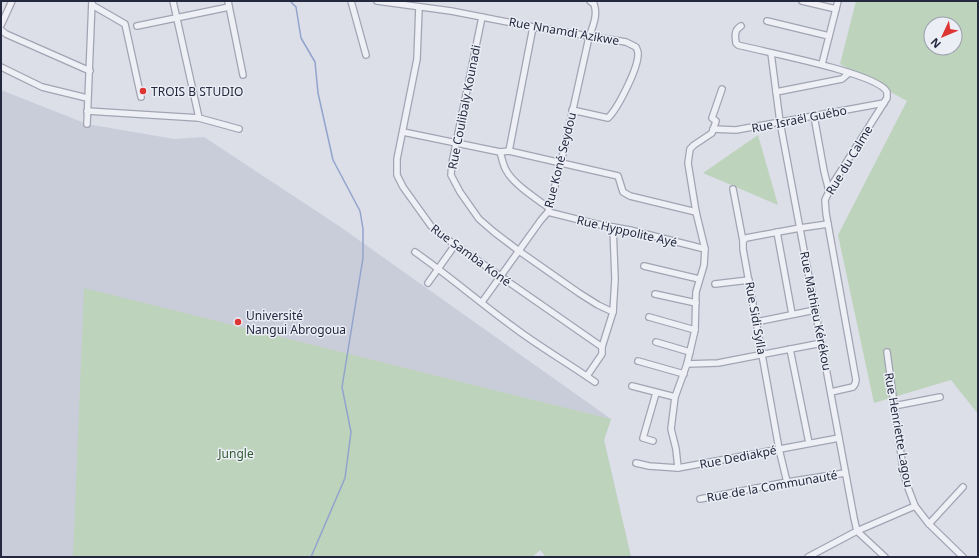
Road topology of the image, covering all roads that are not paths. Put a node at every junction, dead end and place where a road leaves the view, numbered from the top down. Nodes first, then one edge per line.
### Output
1 (12, 1) edge
2 (173, 1) edge
3 (351, 1) edge
4 (377, 1) edge
5 (590, 1) edge
6 (802, 1) edge
7 (838, 1) edge
8 (92, 3) edge
9 (228, 4) edge
10 (419, 7) junction
11 (836, 9) junction
12 (177, 17) junction
13 (482, 17) junction
14 (767, 20) dead end
15 (1, 25) edge
16 (137, 26) dead end
17 (741, 26) dead end
18 (533, 27) junction
19 (1, 30) edge
20 (829, 36) junction
21 (589, 37) junction
22 (771, 53) junction
23 (366, 54) dead end
24 (822, 64) junction
25 (1, 67) edge
26 (90, 71) junction
27 (849, 73) junction
28 (243, 75) dead end
29 (722, 89) dead end
30 (776, 92) junction
31 (141, 97) dead end
32 (87, 98) junction
33 (884, 103) junction
34 (572, 110) junction
35 (87, 111) junction
36 (814, 116) junction
37 (199, 118) junction
38 (780, 122) junction
39 (87, 124) dead end
40 (239, 129) dead end
41 (713, 129) junction
42 (403, 132) junction
43 (456, 143) junction
44 (509, 151) junction
45 (500, 152) junction
46 (561, 163) junction
47 (733, 189) dead end
48 (829, 191) junction
49 (549, 210) junction
50 (696, 212) junction
51 (828, 224) junction
52 (613, 227) junction
53 (800, 228) junction
54 (777, 232) junction
55 (743, 241) junction
56 (455, 245) junction
57 (705, 249) junction
58 (519, 251) junction
59 (415, 252) dead end
60 (644, 266) dead end
61 (438, 268) junction
62 (500, 277) junction
63 (699, 279) junction
64 (749, 280) junction
65 (428, 283) dead end
66 (715, 284) dead end
67 (655, 294) dead end
68 (482, 302) junction
69 (696, 303) junction
70 (815, 310) junction
71 (613, 312) junction
72 (792, 314) junction
73 (649, 317) dead end
74 (756, 322) junction
75 (695, 330) junction
76 (656, 342) dead end
77 (822, 343) junction
78 (602, 346) junction
79 (790, 349) junction
80 (690, 352) junction
81 (887, 352) dead end
82 (762, 355) junction
83 (638, 362) dead end
84 (687, 364) junction
85 (684, 374) junction
86 (587, 376) junction
87 (595, 382) dead end
88 (632, 386) dead end
89 (831, 392) junction
90 (656, 393) junction
91 (675, 397) junction
92 (940, 397) dead end
93 (894, 406) junction
94 (839, 438) junction
95 (653, 441) dead end
96 (809, 443) junction
97 (779, 449) junction
98 (636, 463) dead end
99 (678, 468) junction
100 (845, 472) junction
101 (787, 482) junction
102 (963, 487) dead end
103 (700, 499) dead end
104 (915, 506) junction
105 (929, 524) junction
106 (857, 531) junction
107 (808, 557) edge
108 (885, 557) edge
109 (963, 557) edge

1 - 15 street
2 - 12 street
3 - 23 street
4 - 10 street, Rue Nnamdi Azikwe
5 - 21 street, Rue Koné Seydou
6 - 11 street
7 - 11 street
8 - 26 street
8 - 31 street
9 - 12 street
9 - 28 street
10 - 13 street, Rue Nnamdi Azikwe
10 - 42 street, Rue Samba Koné
11 - 20 street
12 - 16 street
12 - 37 street
13 - 18 street, Rue Nnamdi Azikwe
13 - 43 street, Rue Coulibaly Kounadi
14 - 20 street
17 - 22 street
18 - 21 street, Rue Nnamdi Azikwe
18 - 44 street
19 - 26 street
20 - 24 street
21 - 34 street, Rue Koné Seydou
21 - 34 street, Rue Nnamdi Azikwe
22 - 24 street
22 - 30 street, Rue Mathieu Kérékou
24 - 27 street
25 - 32 street
26 - 32 street
27 - 30 street
27 - 33 street
29 - 41 street
30 - 38 street, Rue Mathieu Kérékou
32 - 35 street
33 - 36 street, Rue Israël Guébo
33 - 48 street, Rue du Calme
34 - 46 street, Rue Koné Seydou
35 - 37 street
35 - 39 street
36 - 38 street, Rue Israël Guébo
36 - 48 street
37 - 40 street
38 - 41 street, Rue Israël Guébo
38 - 53 street, Rue Mathieu Kérékou
41 - 50 street
42 - 43 street
42 - 56 street, Rue Samba Koné
43 - 45 street
43 - 58 street, Rue Coulibaly Kounadi
44 - 45 street
44 - 46 street
45 - 49 street
46 - 49 street, Rue Koné Seydou
46 - 50 street
47 - 55 street, Rue Sidi Sylla
48 - 51 street, Rue du Calme
49 - 52 street, Rue Hyppolite Ayé
49 - 58 street, Rue Koné Seydou
50 - 57 street
51 - 53 street
51 - 89 street, Rue du Calme
52 - 57 street, Rue Hyppolite Ayé
52 - 71 street
53 - 54 street
53 - 70 street, Rue Mathieu Kérékou
54 - 55 street
54 - 72 street
55 - 64 street, Rue Sidi Sylla
56 - 61 street
56 - 62 street, Rue Samba Koné
57 - 63 street
58 - 62 street, Rue Koné Seydou
58 - 71 street, Rue Coulibaly Kounadi
59 - 61 street
60 - 63 street
61 - 65 street
61 - 68 street
62 - 68 street, Rue Koné Seydou
62 - 78 street, Rue Samba Koné
63 - 69 street
64 - 66 street
64 - 74 street, Rue Sidi Sylla
67 - 69 street
68 - 86 street
69 - 75 street
70 - 72 street
70 - 77 street, Rue Mathieu Kérékou
71 - 78 street
72 - 74 street
73 - 75 street
74 - 82 street, Rue Sidi Sylla
75 - 80 street
76 - 80 street
77 - 79 street
77 - 89 street, Rue Mathieu Kérékou
78 - 86 street
79 - 82 street
79 - 96 street
80 - 84 street
81 - 93 street, Rue Henriette Lagou
82 - 84 street
82 - 97 street, Rue Sidi Sylla
83 - 85 street
84 - 85 street
85 - 91 street
86 - 87 street
88 - 90 street
89 - 94 street, Rue Mathieu Kérékou
90 - 91 street
90 - 95 street
91 - 99 street
92 - 93 street
93 - 104 street, Rue Henriette Lagou
94 - 96 street, Rue Dediakpé
94 - 100 street, Rue Mathieu Kérékou
96 - 97 street, Rue Dediakpé
97 - 99 street, Rue Dediakpé
97 - 101 street, Rue Sidi Sylla
98 - 99 street, Rue Dediakpé
100 - 101 street, Rue de la Communauté
100 - 106 street, Rue Mathieu Kérékou
101 - 103 street, Rue de la Communauté
102 - 105 street
104 - 105 street, Rue Henriette Lagou
104 - 106 street
105 - 109 street, Rue Henriette Lagou
106 - 107 street
106 - 108 street

